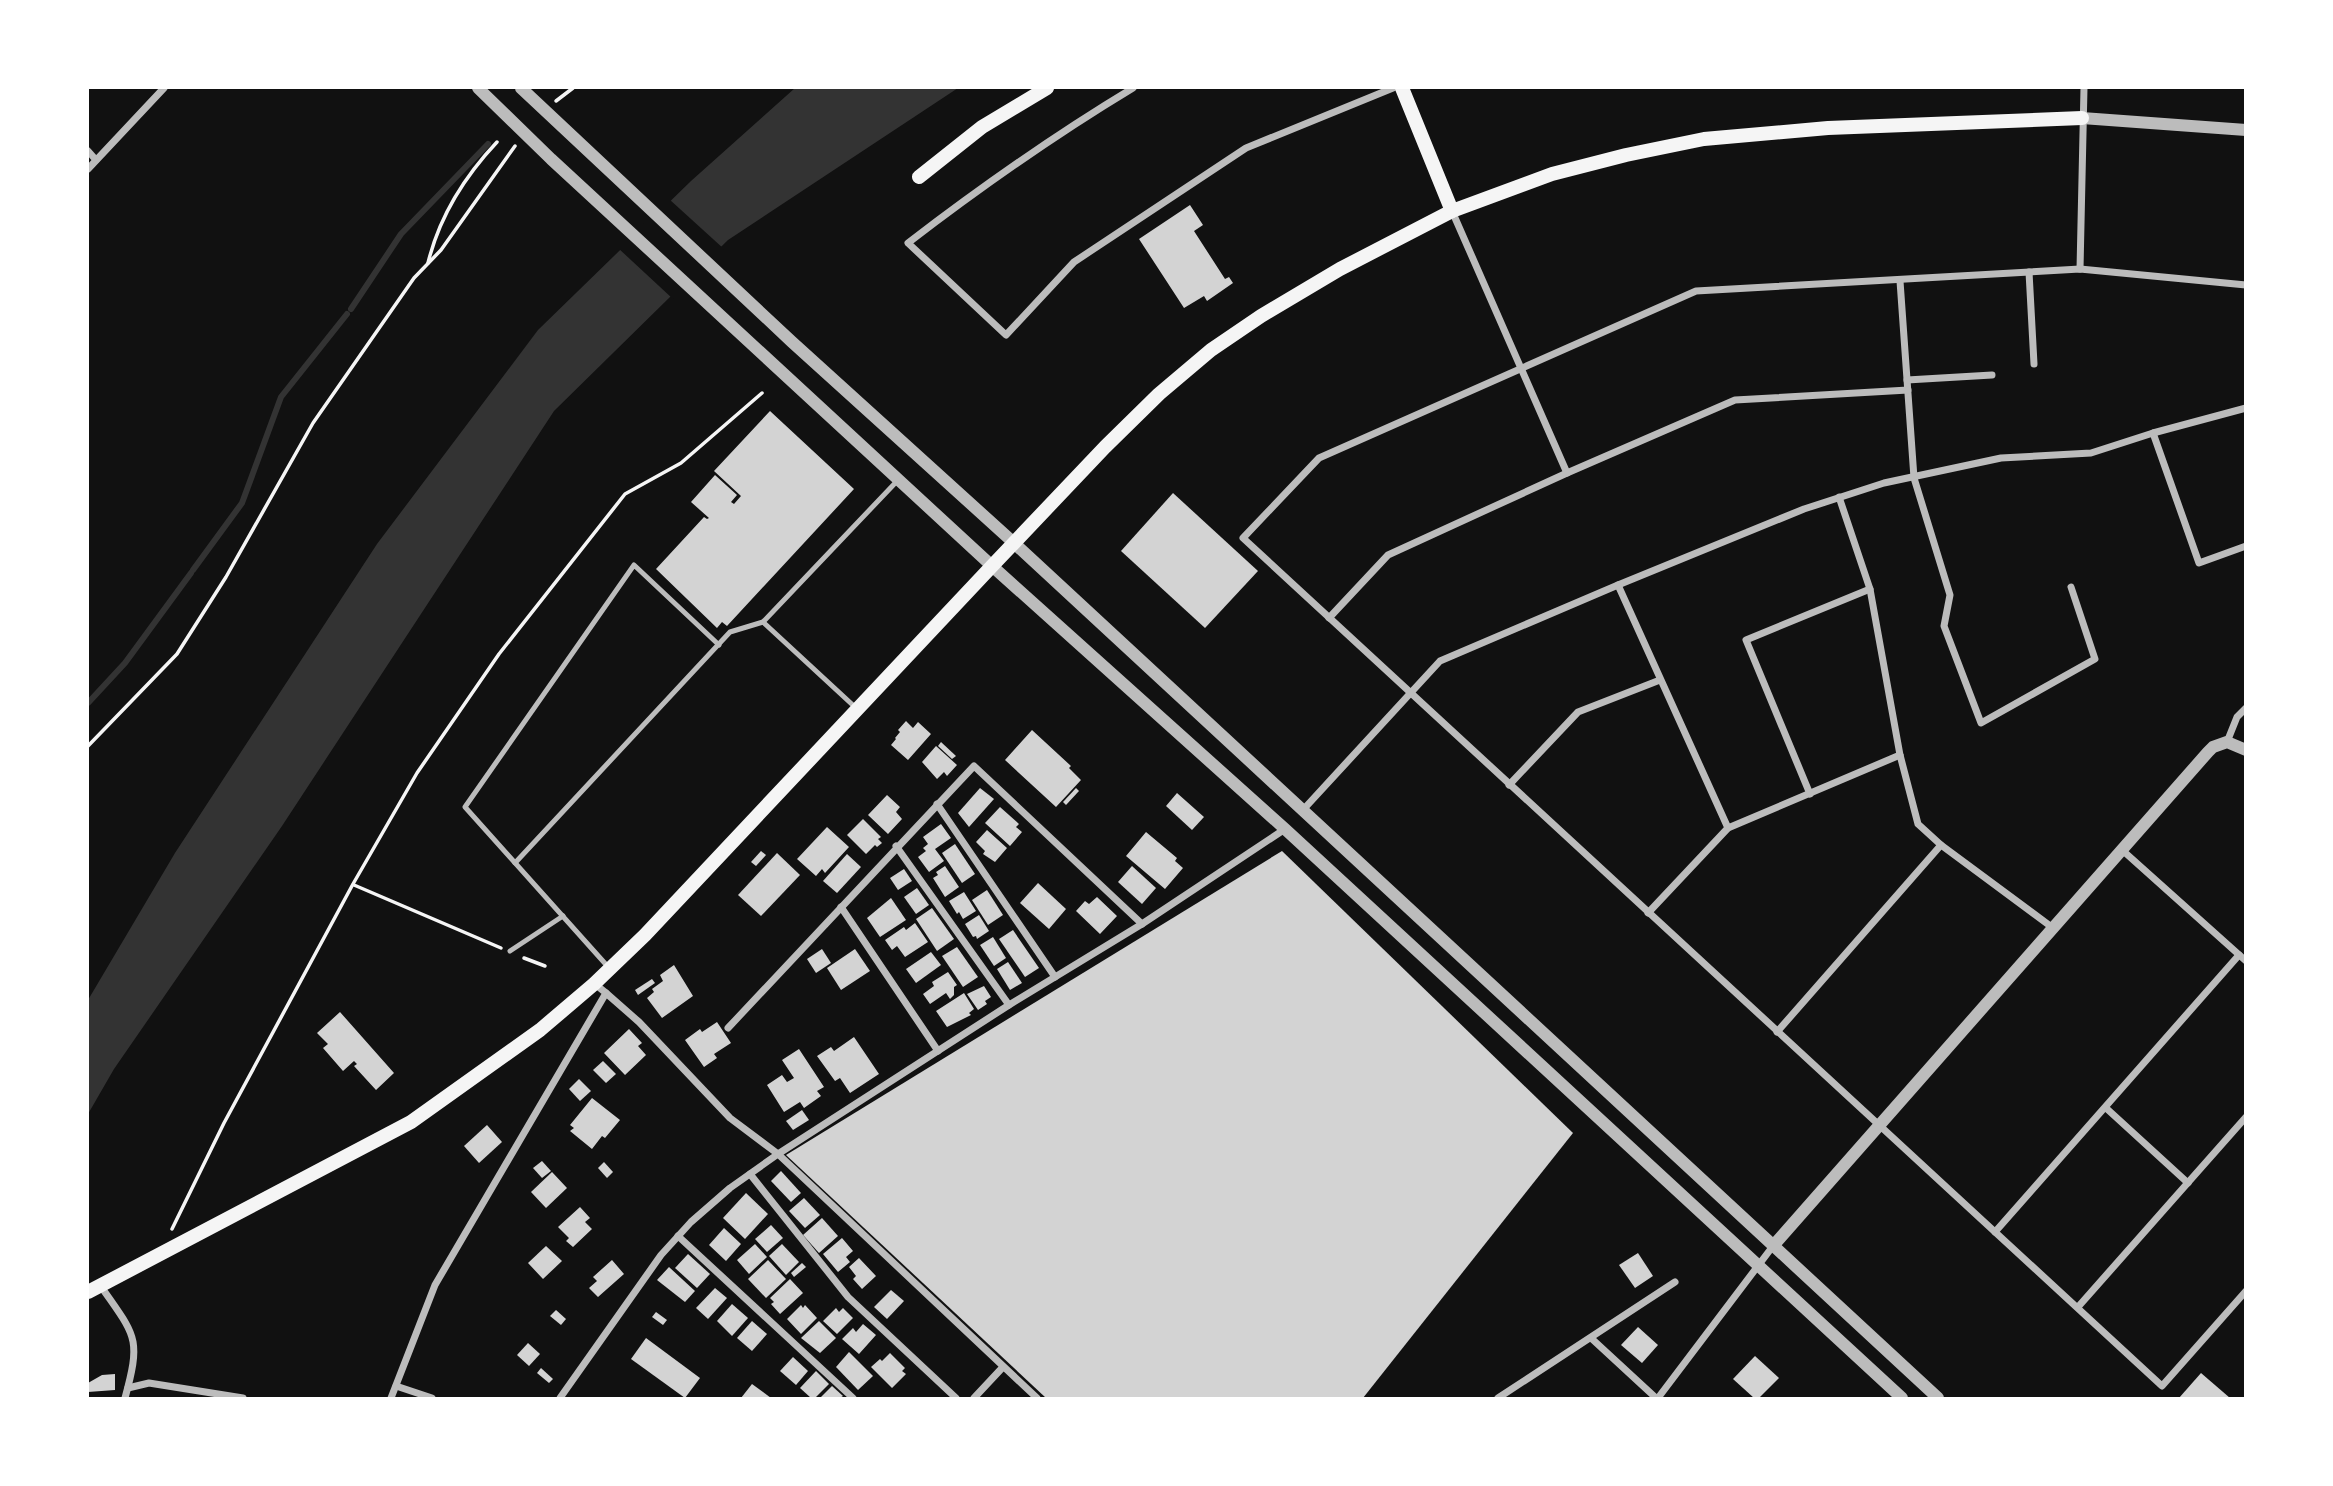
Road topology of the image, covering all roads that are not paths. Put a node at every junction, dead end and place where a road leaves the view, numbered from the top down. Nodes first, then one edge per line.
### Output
1 (164, 88) edge
2 (478, 88) edge
3 (521, 88) edge
4 (1047, 88) edge
5 (1133, 88) edge
6 (1393, 88) edge
7 (1402, 88) edge
8 (2084, 88) edge
9 (2082, 118) junction
10 (2245, 130) edge
11 (88, 152) edge
12 (96, 160) junction
13 (88, 169) edge
14 (919, 177) dead end
15 (1452, 211) junction
16 (2080, 268) junction
17 (2029, 272) junction
18 (1900, 281) junction
19 (2245, 285) edge
20 (2034, 364) dead end
21 (1521, 368) junction
22 (1992, 375) dead end
23 (1907, 380) junction
24 (1908, 390) junction
25 (2245, 408) edge
26 (2153, 433) junction
27 (1567, 473) junction
28 (1914, 478) junction
29 (899, 479) junction
30 (1839, 496) junction
31 (1014, 543) junction
32 (2245, 546) edge
33 (992, 566) junction
34 (1618, 585) junction
35 (2071, 587) dead end
36 (1870, 589) junction
37 (1329, 618) junction
38 (764, 622) junction
39 (719, 645) junction
40 (1660, 680) junction
41 (1411, 695) junction
42 (2245, 708) edge
43 (858, 709) junction
44 (2227, 742) junction
45 (2245, 750) edge
46 (1900, 755) junction
47 (1509, 785) junction
48 (1810, 794) junction
49 (937, 804) junction
50 (1302, 811) junction
51 (1728, 828) junction
52 (1285, 829) junction
53 (1941, 845) junction
54 (896, 846) junction
55 (2121, 849) junction
56 (515, 863) junction
57 (841, 907) junction
58 (1648, 913) junction
59 (563, 916) junction
60 (1142, 924) junction
61 (2053, 928) junction
62 (510, 951) road end
63 (2242, 958) edge
64 (610, 968) junction
65 (1055, 977) junction
66 (594, 984) junction
67 (606, 993) junction
68 (1009, 1005) junction
69 (728, 1028) dead end
70 (1777, 1032) junction
71 (938, 1051) junction
72 (2106, 1108) junction
73 (2245, 1117) edge
74 (1878, 1125) junction
75 (778, 1154) junction
76 (750, 1174) junction
77 (2188, 1183) junction
78 (1995, 1232) junction
79 (678, 1236) junction
80 (1773, 1246) junction
81 (1759, 1267) junction
82 (1675, 1282) dead end
83 (93, 1288) edge
84 (2245, 1291) edge
85 (2078, 1307) junction
86 (1591, 1338) junction
87 (1003, 1367) junction
88 (396, 1386) junction
89 (128, 1388) junction
90 (125, 1398) edge
91 (243, 1398) edge
92 (391, 1398) edge
93 (432, 1398) edge
94 (560, 1398) edge
95 (853, 1398) edge
96 (956, 1398) edge
97 (974, 1398) edge
98 (1037, 1398) edge
99 (1498, 1398) edge
100 (1657, 1398) edge
101 (1902, 1398) edge
102 (1938, 1398) edge

1 - 12 street
2 - 29 street
3 - 31 street
4 - 14 main road
5 - 6 street
7 - 15 main road
8 - 9 street
9 - 10 street
9 - 15 main road
9 - 16 street
11 - 12 street
12 - 13 street
15 - 21 street
15 - 31 main road
16 - 17 street
16 - 19 street
17 - 18 street
17 - 20 street
18 - 21 street
18 - 23 street
21 - 27 street
21 - 37 street
22 - 23 street
23 - 24 street
24 - 27 street
24 - 28 street
25 - 26 street
26 - 28 street
26 - 32 street
27 - 37 street
28 - 30 street
28 - 35 street
29 - 33 street
29 - 38 lane
30 - 34 street
30 - 36 street
31 - 33 main road
31 - 50 street
33 - 43 main road
33 - 52 street
34 - 40 street
34 - 41 street
36 - 46 street
36 - 48 street
37 - 41 street
38 - 39 lane
38 - 43 lane
39 - 56 lane
39 - 56 lane
40 - 47 street
40 - 51 street
41 - 47 street
41 - 50 street
42 - 44 street
43 - 64 main road
44 - 45 street
44 - 55 street
46 - 48 street
46 - 53 street
47 - 58 street
48 - 51 street
49 - 54 street
49 - 60 street
49 - 65 street
50 - 80 street
51 - 58 street
52 - 60 street
52 - 81 street
53 - 61 street
53 - 70 street
54 - 57 street
54 - 68 street
55 - 61 street
55 - 63 street
56 - 59 lane
57 - 69 street
57 - 71 street
58 - 70 street
59 - 62 lane
59 - 64 lane
60 - 65 street
61 - 74 street
63 - 72 street
64 - 66 main road
65 - 68 street
66 - 67 street
66 - 83 main road
67 - 75 street
67 - 88 street
68 - 71 street
70 - 74 street
71 - 75 street
72 - 77 street
72 - 78 street
73 - 77 street
74 - 78 street
74 - 80 street
75 - 76 street
75 - 87 street
76 - 79 street
76 - 96 street
77 - 85 street
78 - 85 street
79 - 94 street
79 - 95 street
80 - 81 street
80 - 102 street
81 - 100 street
81 - 101 street
82 - 86 street
83 - 89 street
84 - 85 street
86 - 99 street
86 - 100 street
87 - 97 street
87 - 98 street
88 - 92 street
88 - 93 street
89 - 90 street
89 - 91 street

